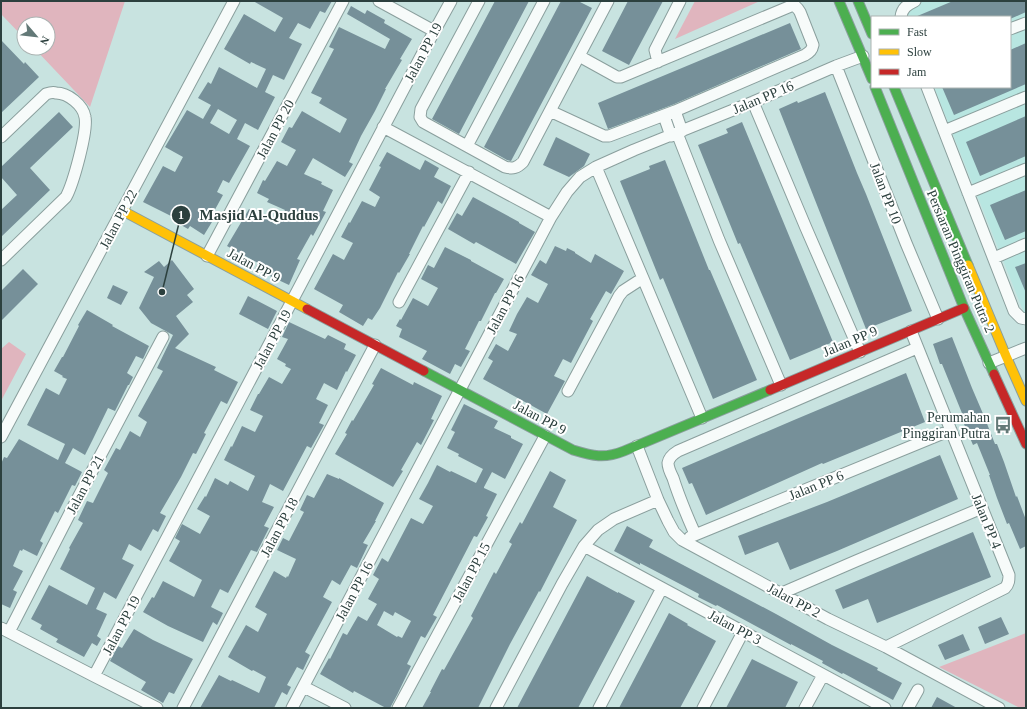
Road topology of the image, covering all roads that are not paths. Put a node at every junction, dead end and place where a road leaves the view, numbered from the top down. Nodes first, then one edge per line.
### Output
1 (234, 1) edge
2 (343, 1) edge
3 (378, 1) edge
4 (451, 1) edge
5 (479, 1) edge
6 (544, 1) edge
7 (608, 1) edge
8 (680, 1) edge
9 (839, 1) edge
10 (858, 1) edge
11 (914, 1) edge
12 (901, 16) edge
13 (1026, 23) edge
14 (1011, 29) edge
15 (434, 31) junction
16 (871, 32) edge
17 (579, 56) junction
18 (863, 56) junction
19 (658, 62) junction
20 (836, 66) junction
21 (871, 76) edge
22 (875, 88) edge
23 (894, 88) edge
24 (927, 88) edge
25 (1026, 97) edge
26 (754, 102) junction
27 (550, 111) junction
28 (675, 111) junction
29 (664, 116) junction
30 (383, 127) junction
31 (944, 131) junction
32 (677, 134) junction
33 (1, 137) edge
34 (467, 146) junction
35 (596, 167) junction
36 (1026, 169) edge
37 (469, 172) junction
38 (968, 193) junction
39 (123, 211) junction
40 (551, 217) junction
41 (1026, 244) edge
42 (208, 256) junction
43 (994, 258) junction
44 (1, 260) edge
45 (643, 278) junction
46 (292, 301) junction
47 (399, 302) dead end
48 (964, 308) junction
49 (938, 319) junction
50 (1026, 319) edge
51 (911, 331) junction
52 (164, 337) dead end
53 (375, 346) junction
54 (917, 348) junction
55 (1026, 348) edge
56 (860, 352) junction
57 (1006, 356) junction
58 (989, 363) junction
59 (781, 385) junction
60 (460, 390) junction
61 (568, 391) dead end
62 (1026, 402) edge
63 (702, 418) junction
64 (951, 430) junction
65 (545, 436) junction
66 (1, 437) edge
67 (1026, 444) edge
68 (637, 446) junction
69 (658, 500) junction
70 (982, 508) junction
71 (696, 534) junction
72 (682, 540) junction
73 (584, 546) junction
74 (662, 588) junction
75 (782, 594) junction
76 (5, 630) edge
77 (744, 632) junction
78 (886, 647) junction
79 (823, 675) junction
80 (94, 676) junction
81 (304, 687) junction
82 (918, 690) dead end
83 (157, 708) edge
84 (183, 708) edge
85 (292, 708) edge
86 (345, 708) edge
87 (398, 708) edge
88 (496, 708) edge
89 (599, 708) edge
90 (703, 708) edge
91 (805, 708) edge
92 (885, 708) edge
93 (908, 708) edge
94 (999, 708) edge

1 - 39 street, Jalan PP 22
2 - 42 street, Jalan PP 20
3 - 15 street
4 - 15 street, Jalan PP 19
5 - 34 street
6 - 34 street
7 - 17 street
8 - 19 street
9 - 18 street
10 - 16 street
11 - 12 street
13 - 14 street
15 - 30 street, Jalan PP 19
17 - 19 street
17 - 27 street
18 - 20 street, Jalan PP 16
18 - 21 street
19 - 28 street
20 - 26 street, Jalan PP 16
20 - 49 street, Jalan PP 10
22 - 48 street, Persiaran Pinggiran Putra 2
23 - 57 street, Persiaran Pinggiran Putra 2
24 - 31 street
25 - 31 street
26 - 32 street, Jalan PP 16
26 - 56 street
27 - 29 street
27 - 34 street
28 - 29 street
28 - 32 street
29 - 32 street
30 - 37 street
30 - 46 street, Jalan PP 19
31 - 38 street
32 - 35 street, Jalan PP 16
32 - 59 street
33 - 44 street
35 - 40 street, Jalan PP 16
35 - 45 street
36 - 38 street
37 - 40 street
37 - 47 street
38 - 43 street
39 - 42 street, Jalan PP 9
39 - 66 street, Jalan PP 22
40 - 60 street, Jalan PP 16
41 - 43 street
42 - 46 street, Jalan PP 9
43 - 50 street
45 - 61 street
45 - 63 street
46 - 53 street, Jalan PP 9
46 - 80 street, Jalan PP 19
48 - 49 street, Jalan PP 9
48 - 58 street, Persiaran Pinggiran Putra 2
49 - 51 street, Jalan PP 9
51 - 54 street, Jalan PP 4
51 - 56 street, Jalan PP 9
52 - 76 street, Jalan PP 21
53 - 60 street, Jalan PP 9
53 - 84 street, Jalan PP 18
54 - 64 street, Jalan PP 4
54 - 71 street
55 - 57 street
56 - 59 street, Jalan PP 9
57 - 58 street
57 - 62 street, Persiaran Pinggiran Putra 2
58 - 67 street, Persiaran Pinggiran Putra 2
59 - 63 street, Jalan PP 9
60 - 65 street, Jalan PP 9
60 - 81 street, Jalan PP 16
63 - 68 street, Jalan PP 9
64 - 70 street, Jalan PP 4
64 - 71 street, Jalan PP 6
65 - 68 street, Jalan PP 9
65 - 87 street, Jalan PP 15
68 - 69 street, Jalan PP 2
69 - 72 street, Jalan PP 2
69 - 73 street
70 - 75 street
70 - 78 street, Jalan PP 4
71 - 72 street, Jalan PP 6
72 - 75 street, Jalan PP 2
73 - 74 street, Jalan PP 3
73 - 88 street
74 - 77 street, Jalan PP 3
74 - 89 street
75 - 78 street, Jalan PP 2
76 - 80 street
77 - 79 street, Jalan PP 3
77 - 90 street
78 - 94 street, Jalan PP 2
79 - 91 street
79 - 92 street, Jalan PP 3
80 - 83 street
81 - 85 street, Jalan PP 16
81 - 86 street
82 - 93 street

